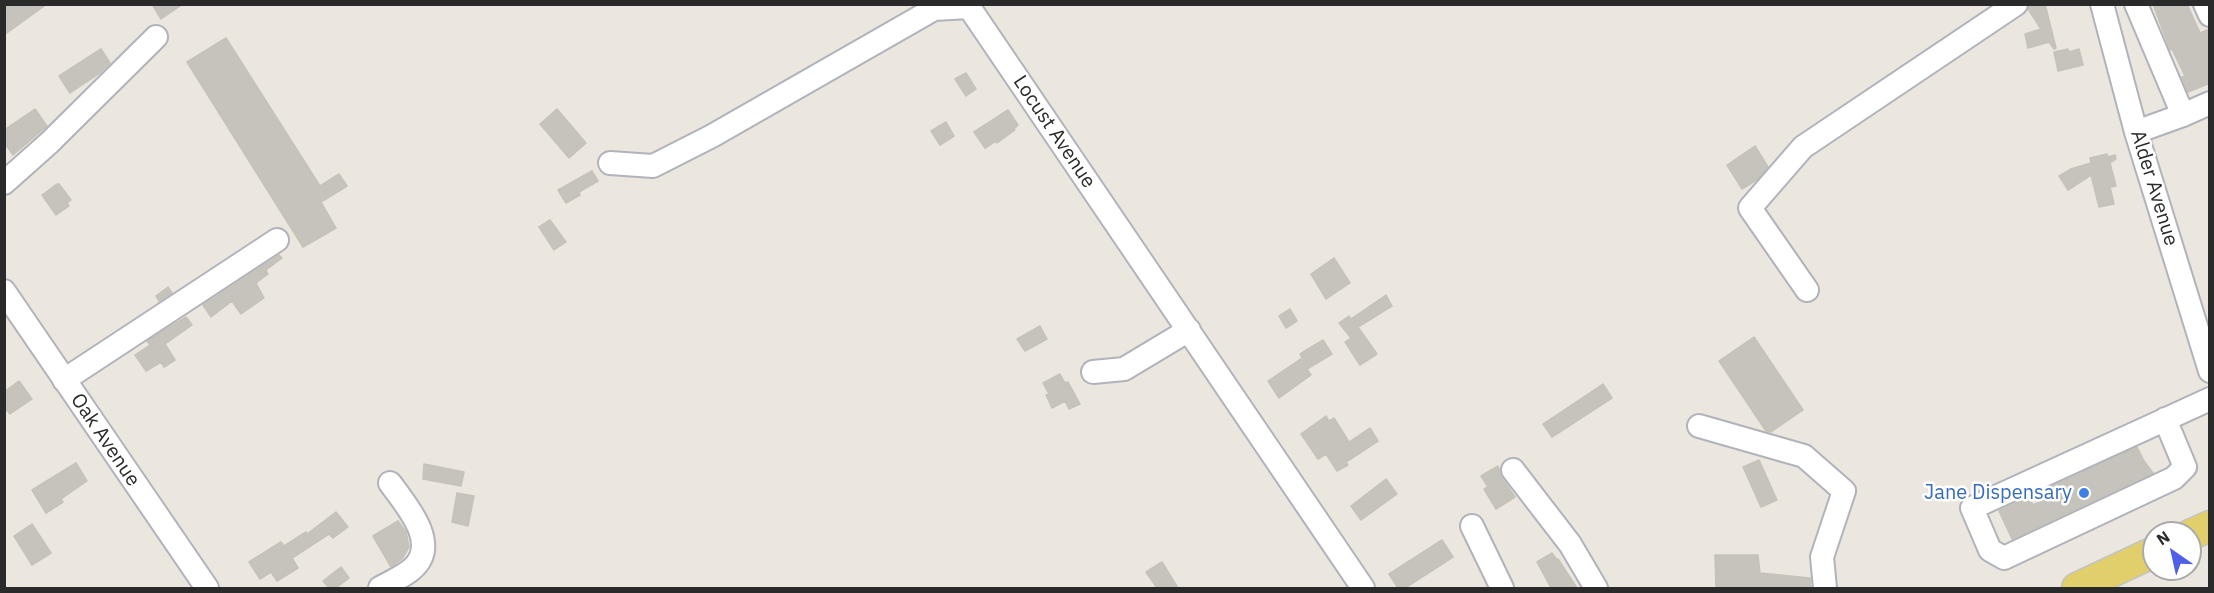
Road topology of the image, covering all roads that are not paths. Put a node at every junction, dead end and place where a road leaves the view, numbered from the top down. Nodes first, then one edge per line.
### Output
1 (2016, 4) edge
2 (2102, 4) edge
3 (2136, 4) edge
4 (2205, 4) edge
5 (2210, 15) edge
6 (156, 36) dead end
7 (2210, 103) edge
8 (2183, 115) junction
9 (2136, 132) junction
10 (610, 163) dead end
11 (4, 183) edge
12 (277, 240) dead end
13 (1806, 290) dead end
14 (4, 291) edge
15 (1189, 330) junction
16 (2210, 371) edge
17 (1093, 372) dead end
18 (64, 380) junction
19 (2210, 399) edge
20 (2165, 419) junction
21 (1699, 426) dead end
22 (1513, 470) dead end
23 (390, 483) dead end
24 (1472, 526) dead end
25 (2142, 558) edge
26 (207, 588) edge
27 (380, 588) edge
28 (1363, 588) edge
29 (1502, 588) edge
30 (1596, 588) edge
31 (1826, 588) edge
32 (2077, 588) edge

1 - 13 street
2 - 9 street, Alder Avenue
3 - 8 street
4 - 5 street
6 - 11 street
7 - 8 street
8 - 9 street
9 - 16 street, Alder Avenue
10 - 15 street, Locust Avenue
12 - 18 street
14 - 18 street, Oak Avenue
15 - 17 street
15 - 28 street, Locust Avenue
18 - 26 street, Oak Avenue
19 - 20 street
20 - 20 street
21 - 31 street
22 - 30 street
23 - 27 street
24 - 29 street
25 - 32 main road

